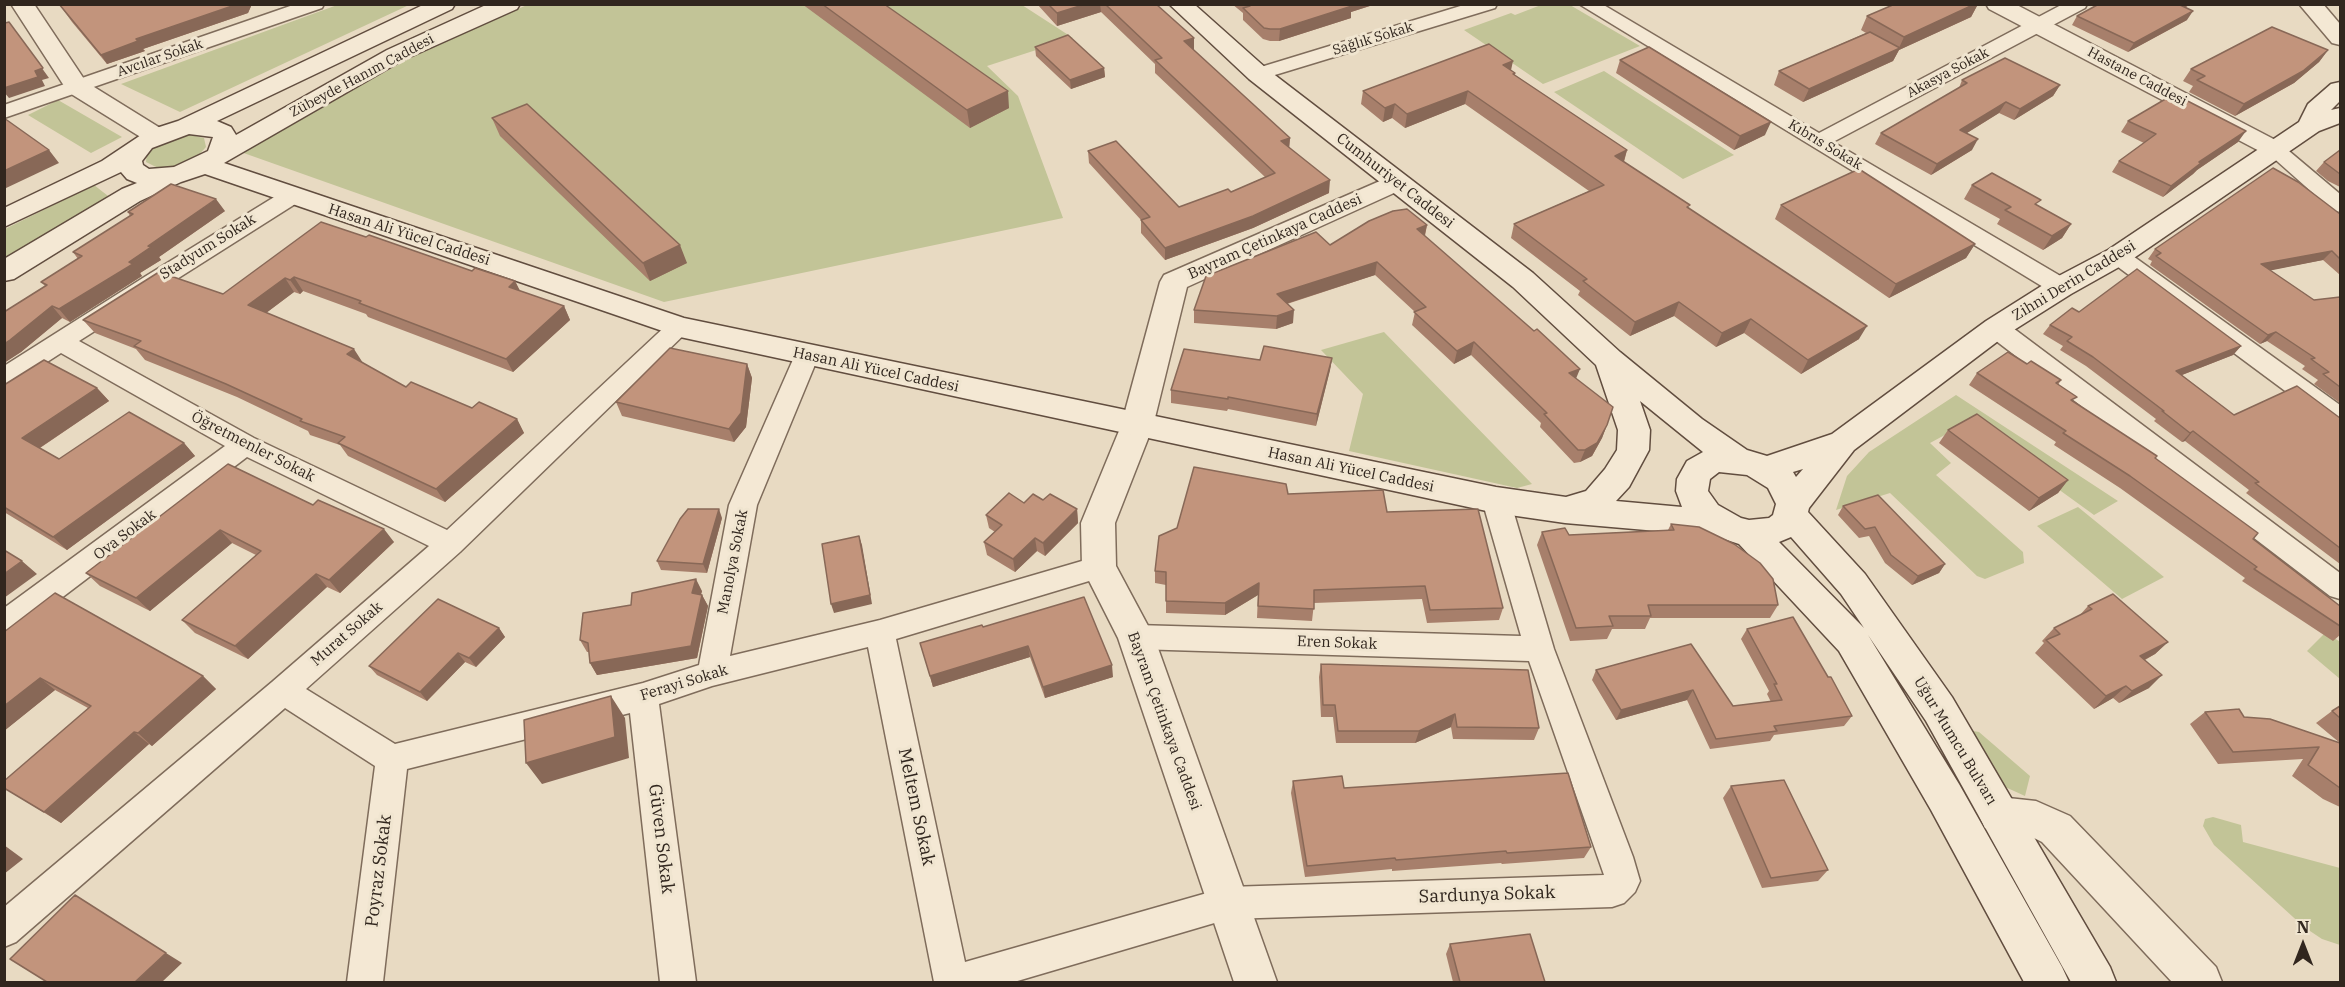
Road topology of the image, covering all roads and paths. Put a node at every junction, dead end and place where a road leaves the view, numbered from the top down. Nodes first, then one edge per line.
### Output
1 (22, 4) edge
2 (315, 4) edge
3 (444, 4) edge
4 (509, 4) edge
5 (1180, 4) edge
6 (1488, 4) edge
7 (1588, 4) edge
8 (1997, 4) edge
9 (2078, 4) edge
10 (2311, 4) edge
11 (1445, 8) edge
12 (2038, 25) junction
13 (2340, 26) edge
14 (2340, 38) edge
15 (1252, 69) junction
16 (77, 87) junction
17 (2340, 89) edge
18 (4, 112) edge
19 (2340, 115) edge
20 (187, 126) junction
21 (2310, 126) junction
22 (156, 136) junction
23 (1819, 141) junction
24 (2276, 150) junction
25 (134, 152) junction
26 (199, 165) junction
27 (1396, 182) junction
28 (292, 196) junction
29 (2340, 205) edge
30 (4, 219) edge
31 (2118, 256) junction
32 (4, 272) edge
33 (2061, 288) junction
34 (680, 327) junction
35 (1996, 328) junction
36 (61, 342) junction
37 (807, 355) junction
38 (1609, 359) junction
39 (4, 378) edge
40 (2340, 418) edge
41 (1137, 426) junction
42 (1843, 442) junction
43 (245, 445) junction
44 (1751, 464) junction
45 (1496, 500) junction
46 (1792, 509) junction
47 (1565, 510) junction
48 (1734, 528) junction
49 (450, 544) junction
50 (1099, 567) junction
51 (2340, 588) edge
52 (4, 625) edge
53 (880, 632) junction
54 (1136, 637) junction
55 (1539, 649) junction
56 (712, 673) junction
57 (283, 691) junction
58 (643, 696) junction
59 (392, 759) junction
60 (1999, 814) junction
61 (1228, 903) junction
62 (4, 930) edge
63 (365, 982) edge
64 (678, 982) edge
65 (952, 982) edge
66 (956, 982) edge
67 (1255, 982) edge
68 (2048, 982) edge
69 (2095, 982) edge
70 (2201, 982) edge

1 - 16 main road
2 - 16 street, Avcılar Sokak
3 - 20 main road, Zübeyde Hanım Caddesi
4 - 26 main road, Zübeyde Hanım Caddesi
5 - 15 main road, Cumhuriyet Caddesi
6 - 11 street, Sağlık Sokak
7 - 23 street, Kıbrıs Sokak
8 - 12 main road, Hastane Caddesi
9 - 12 street, Akasya Sokak
10 - 13 main road
10 - 14 main road
11 - 15 street, Sağlık Sokak
12 - 23 street, Akasya Sokak
12 - 24 main road, Hastane Caddesi
15 - 27 main road, Cumhuriyet Caddesi
16 - 18 street, Avcılar Sokak
16 - 22 main road
17 - 21 main road
19 - 21 main road
20 - 22 main road, Zübeyde Hanım Caddesi
20 - 26 main road
21 - 24 main road, Zihni Derin Caddesi
22 - 25 main road, Zübeyde Hanım Caddesi
23 - 33 street, Kıbrıs Sokak
24 - 29 street
24 - 31 main road, Zihni Derin Caddesi
25 - 26 main road
25 - 30 main road
26 - 28 main road, Hasan Ali Yücel Caddesi
26 - 32 main road, Zübeyde Hanım Caddesi
27 - 38 main road, Cumhuriyet Caddesi
27 - 41 main road, Bayram Çetinkaya Caddesi
28 - 34 main road, Hasan Ali Yücel Caddesi
28 - 36 street, Stadyum Sokak
31 - 33 main road, Zihni Derin Caddesi
31 - 40 street
33 - 35 main road, Zihni Derin Caddesi
34 - 37 main road, Hasan Ali Yücel Caddesi
34 - 49 street, Murat Sokak
35 - 42 main road, Zihni Derin Caddesi
35 - 51 street
36 - 39 street, Stadyum Sokak
36 - 43 street, Öğretmenler Sokak
37 - 41 main road, Hasan Ali Yücel Caddesi
37 - 56 street, Manolya Sokak
38 - 44 main road, Cumhuriyet Caddesi
38 - 47 main road
41 - 45 main road, Hasan Ali Yücel Caddesi
41 - 50 main road, Bayram Çetinkaya Caddesi
42 - 44 main road
42 - 46 main road
43 - 49 street, Öğretmenler Sokak
43 - 52 street, Ova Sokak
44 - 46 main road
44 - 48 main road
45 - 47 main road, Hasan Ali Yücel Caddesi
45 - 55 street, Sardunya Sokak
46 - 48 main road
46 - 60 main road, Uğur Mumcu Bulvarı
47 - 48 main road, Hasan Ali Yücel Caddesi
48 - 68 main road
49 - 57 street, Murat Sokak
50 - 53 street, Ferayi Sokak
50 - 54 main road, Bayram Çetinkaya Caddesi
53 - 56 street, Ferayi Sokak
53 - 65 street, Meltem Sokak
54 - 55 street, Eren Sokak
54 - 61 main road, Bayram Çetinkaya Caddesi
55 - 61 street, Sardunya Sokak
56 - 58 street, Ferayi Sokak
57 - 59 street
57 - 62 street, Murat Sokak
58 - 59 street, Ferayi Sokak
58 - 64 street, Güven Sokak
59 - 63 street, Poyraz Sokak
60 - 69 main road, Uğur Mumcu Bulvarı
60 - 70 main road
61 - 66 street, Sardunya Sokak
61 - 67 main road, Bayram Çetinkaya Caddesi

